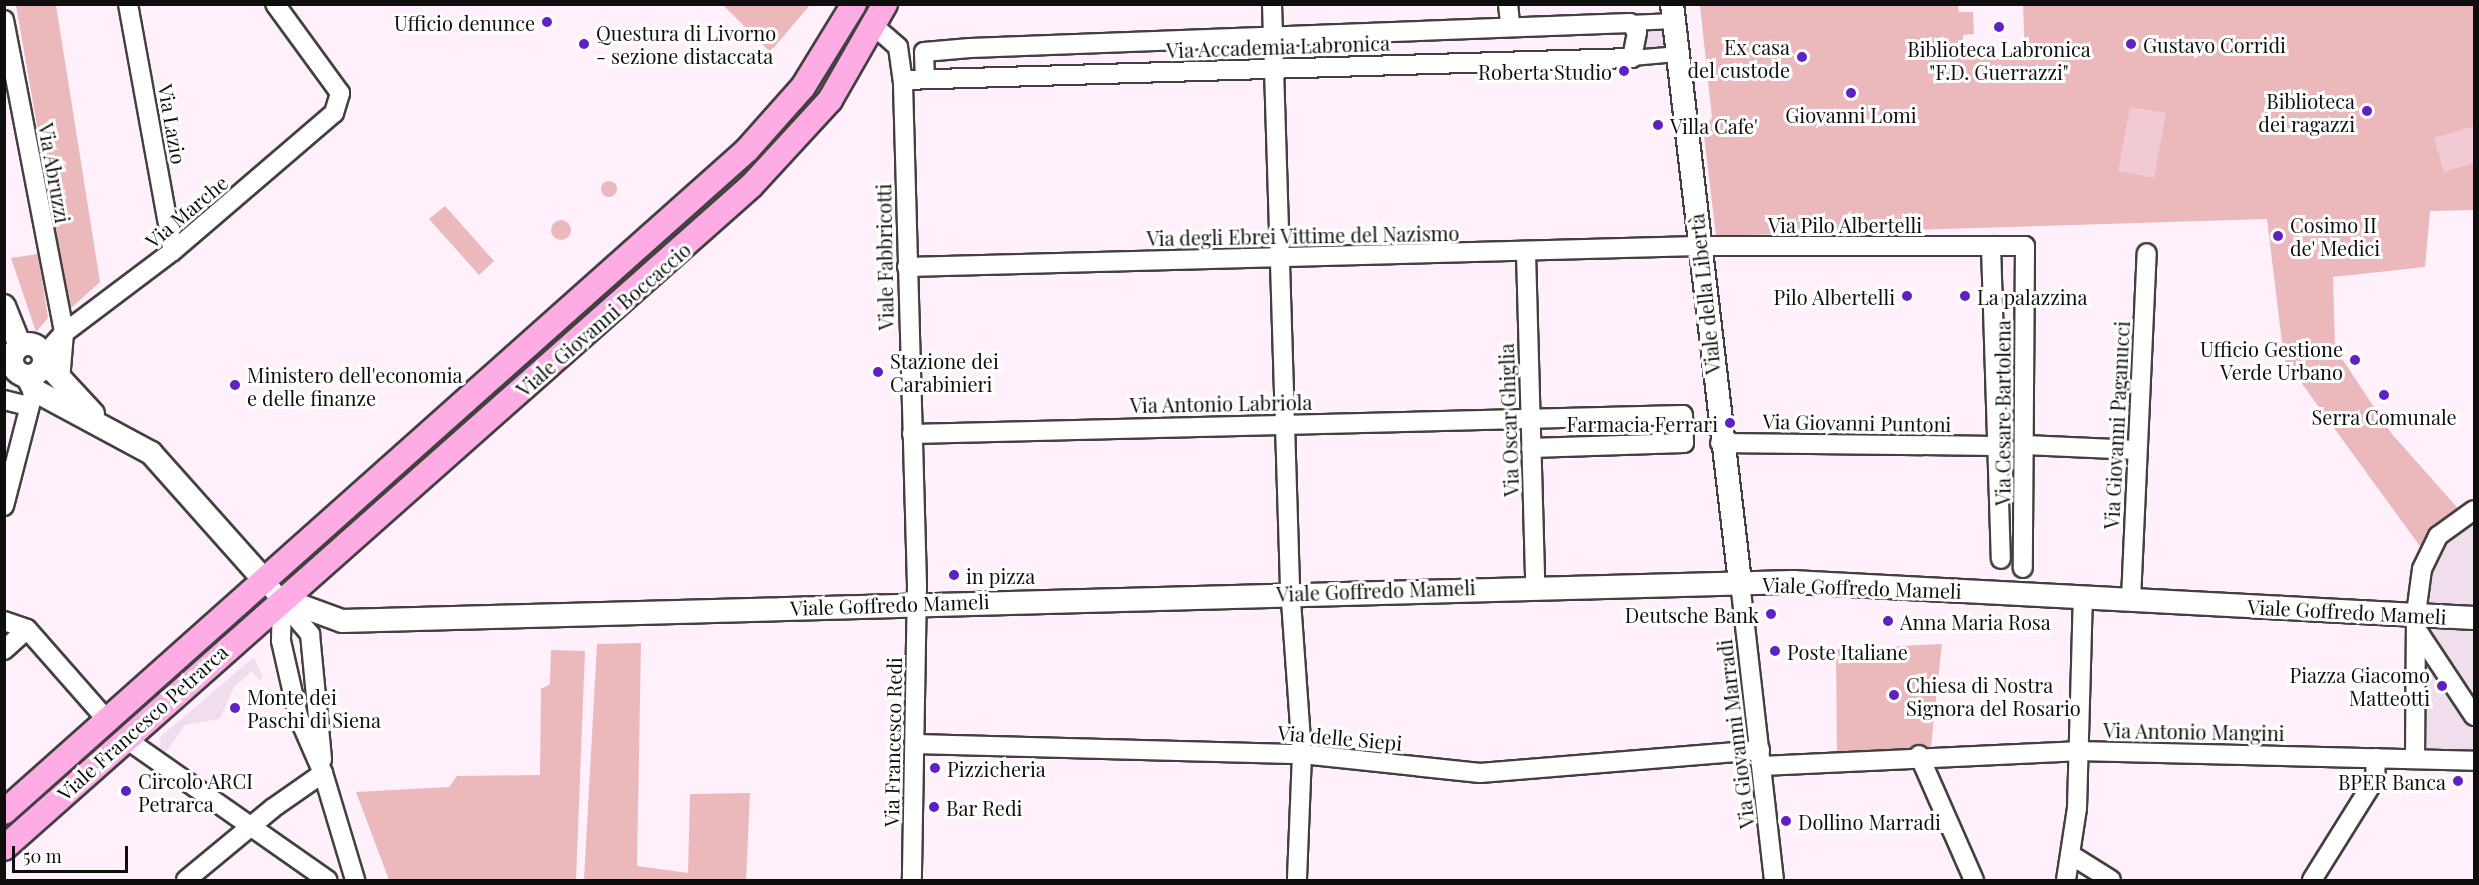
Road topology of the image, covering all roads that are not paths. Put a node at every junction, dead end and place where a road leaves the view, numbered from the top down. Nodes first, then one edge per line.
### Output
1 (128, 4) edge
2 (275, 4) edge
3 (1272, 4) edge
4 (852, 9) edge
5 (1673, 13) edge
6 (880, 15) edge
7 (4, 20) edge
8 (1630, 23) junction
9 (1273, 36) junction
10 (924, 52) junction
11 (900, 53) junction
12 (1668, 55) dead end
13 (1632, 58) junction
14 (1274, 69) junction
15 (925, 79) junction
16 (903, 80) junction
17 (1699, 246) junction
18 (1991, 246) junction
19 (173, 251) junction
20 (1526, 253) junction
21 (2147, 253) dead end
22 (1280, 258) junction
23 (907, 267) junction
24 (5, 308) edge
25 (63, 333) junction
26 (27, 371) edge
27 (60, 381) junction
28 (4, 400) edge
29 (1530, 419) junction
30 (100, 422) junction
31 (1285, 424) junction
32 (912, 434) junction
33 (1720, 443) junction
34 (2025, 445) junction
35 (1995, 446) junction
36 (1531, 447) junction
37 (2137, 450) junction
38 (4, 506) edge
39 (2475, 510) edge
40 (2001, 559) dead end
41 (2023, 568) dead end
42 (266, 580) junction
43 (1740, 582) junction
44 (1535, 585) junction
45 (1291, 593) junction
46 (2083, 596) junction
47 (282, 599) junction
48 (2131, 599) junction
49 (916, 604) junction
50 (2475, 618) edge
51 (4, 621) edge
52 (2417, 622) junction
53 (27, 629) junction
54 (4, 650) edge
55 (2475, 716) edge
56 (107, 720) junction
57 (126, 739) junction
58 (915, 744) junction
59 (2077, 751) junction
60 (1302, 754) junction
61 (1919, 755) junction
62 (1761, 758) junction
63 (2376, 758) junction
64 (2412, 759) junction
65 (2475, 761) edge
66 (323, 773) junction
67 (4, 812) edge
68 (253, 825) junction
69 (4, 848) edge
70 (2071, 855) junction
71 (186, 880) edge
72 (327, 880) edge
73 (355, 880) edge
74 (912, 880) edge
75 (1297, 880) edge
76 (1774, 880) edge
77 (1974, 880) edge
78 (2066, 880) edge
79 (2112, 880) edge
80 (2312, 880) edge

1 - 19 street, Via Lazio
2 - 19 street, Via Marche
3 - 9 street
4 - 6 main road
4 - 42 main road, Viale Giovanni Boccaccio
5 - 8 street, Via Accademia Labronica
5 - 17 street, Viale della Libertà
6 - 11 street
6 - 47 main road, Viale Giovanni Boccaccio
7 - 25 street, Via Abruzzi
8 - 9 street, Via Accademia Labronica
8 - 13 street
9 - 10 street, Via Accademia Labronica
9 - 14 street
10 - 11 street, Via Accademia Labronica
10 - 15 street
11 - 16 street, Viale Fabbricotti
12 - 13 street, Via Accademia Labronica
13 - 14 street, Via Accademia Labronica
14 - 15 street, Via Accademia Labronica
14 - 22 street
15 - 16 street, Via Accademia Labronica
16 - 23 street, Viale Fabbricotti
17 - 18 street, Via Pilo Albertelli
17 - 20 street, Via degli Ebrei Vittime del Nazismo
17 - 33 street, Viale della Libertà
18 - 34 street, Via Cesare Bartolena
18 - 35 street, Via Cesare Bartolena
19 - 25 street, Via Marche
20 - 22 street, Via degli Ebrei Vittime del Nazismo
20 - 29 street, Via Oscar Ghiglia
21 - 37 street, Via Giovanni Paganucci
22 - 23 street, Via degli Ebrei Vittime del Nazismo
22 - 31 street
23 - 32 street, Viale Fabbricotti
24 - 26 street
25 - 26 street, Via Marche
25 - 27 street
26 - 27 street
26 - 28 street
26 - 30 street
26 - 38 street
27 - 30 street
29 - 31 street, Via Antonio Labriola
29 - 36 street, Via Oscar Ghiglia
29 - 36 street, Via Antonio Labriola
30 - 42 street
31 - 32 street, Via Antonio Labriola
31 - 45 street
32 - 49 street, Viale Fabbricotti
33 - 35 street, Via Giovanni Puntoni
33 - 43 street, Viale della Libertà
34 - 37 street
34 - 41 street, Via Cesare Bartolena
35 - 40 street, Via Cesare Bartolena
36 - 44 street, Via Oscar Ghiglia
37 - 48 street, Via Giovanni Paganucci
39 - 52 street
42 - 47 street
42 - 56 main road, Viale Francesco Petrarca
43 - 44 street, Viale Goffredo Mameli
43 - 46 street, Viale Goffredo Mameli
43 - 62 street, Via Giovanni Marradi
44 - 45 street, Viale Goffredo Mameli
45 - 49 street, Viale Goffredo Mameli
45 - 60 street
46 - 48 street, Viale Goffredo Mameli
46 - 59 street
47 - 49 street, Viale Goffredo Mameli
47 - 57 main road, Viale Francesco Petrarca
47 - 66 street
47 - 66 street
48 - 52 street, Viale Goffredo Mameli
49 - 58 street, Via Francesco Redi
50 - 52 street, Viale Goffredo Mameli
51 - 53 street
52 - 55 street
52 - 64 street
53 - 54 street
53 - 56 street
56 - 67 main road, Viale Francesco Petrarca
57 - 68 street
57 - 69 main road, Viale Francesco Petrarca
58 - 60 street, Via delle Siepi
58 - 74 street, Via Francesco Redi
59 - 61 street, Via Antonio Mangini
59 - 63 street, Via Antonio Mangini
59 - 70 street
60 - 62 street, Via delle Siepi
60 - 75 street
61 - 62 street, Via Antonio Mangini
61 - 77 street
62 - 76 street, Via Giovanni Marradi
63 - 64 street, Via Antonio Mangini
63 - 80 street
64 - 65 street
66 - 68 street
66 - 73 street
68 - 71 street
68 - 72 street
70 - 78 street
70 - 79 street

